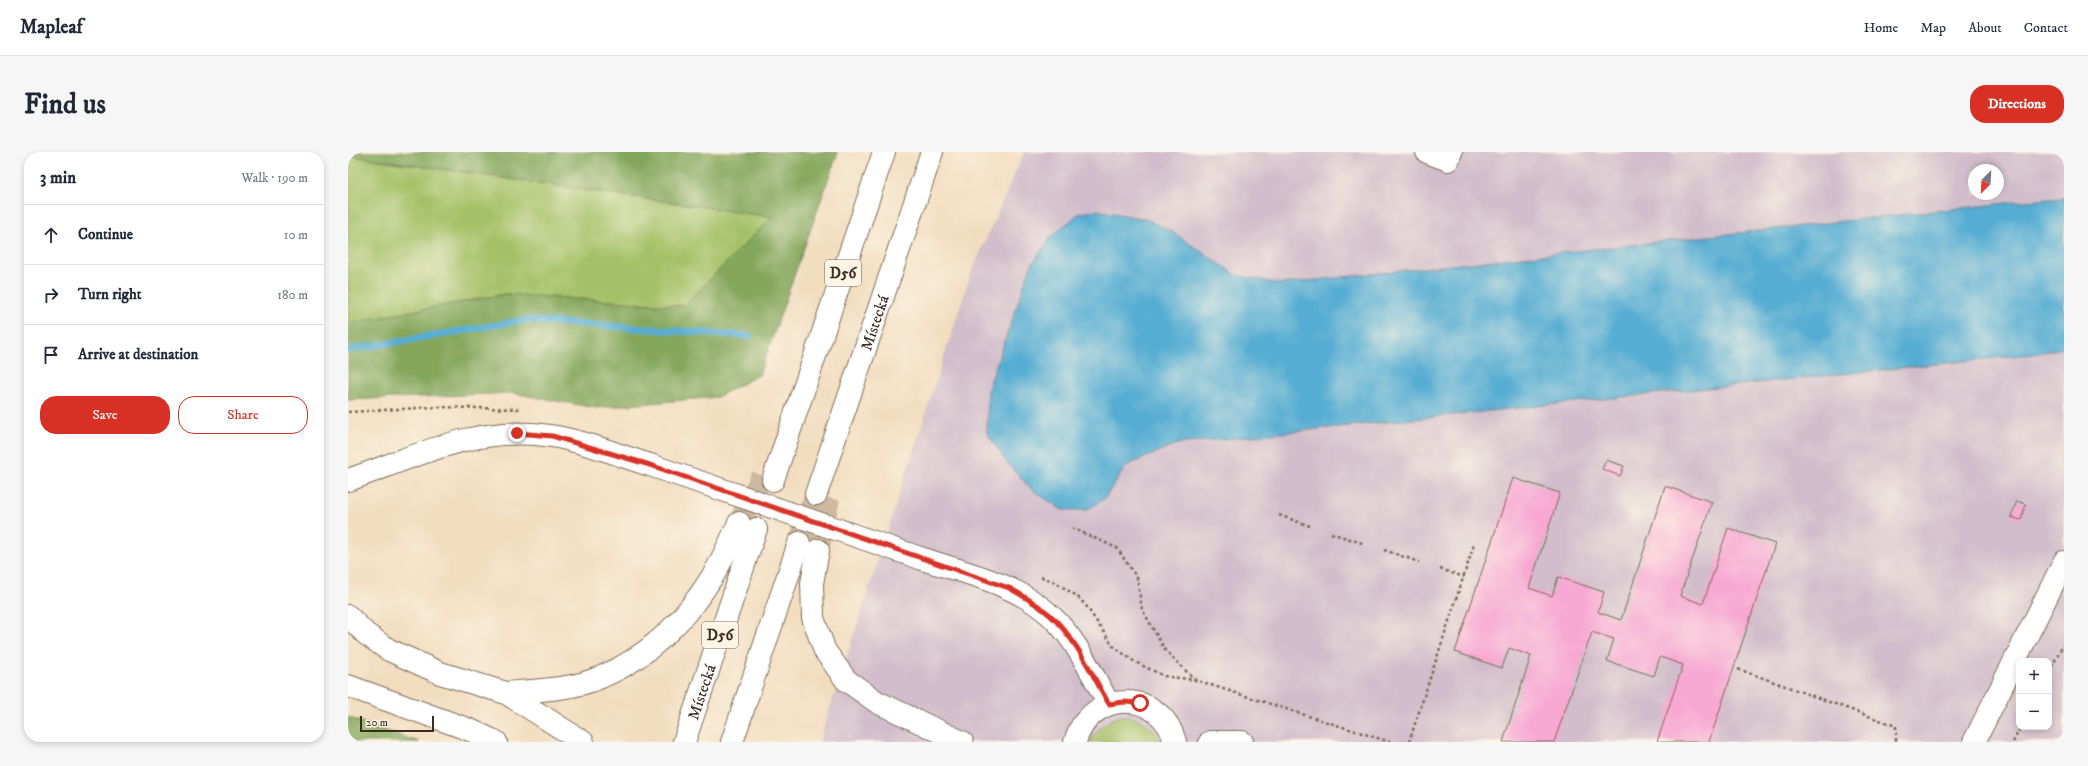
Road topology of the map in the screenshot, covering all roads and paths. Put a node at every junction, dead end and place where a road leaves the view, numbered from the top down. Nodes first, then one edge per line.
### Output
1 (884, 152) edge
2 (932, 152) edge
3 (1427, 152) edge
4 (1451, 152) edge
5 (767, 478) tunnel mouth
6 (348, 480) edge
7 (822, 496) tunnel mouth
8 (1279, 515) dead end
9 (1313, 527) dead end
10 (1072, 528) dead end
11 (1331, 533) dead end
12 (1366, 544) dead end
13 (1474, 545) dead end
14 (1384, 550) dead end
15 (1419, 562) dead end
16 (2064, 562) edge
17 (1440, 569) dead end
18 (1464, 577) junction
19 (348, 616) edge
20 (2064, 643) edge
21 (2052, 666) edge
22 (1738, 669) dead end
23 (348, 686) edge
24 (506, 693) junction
25 (1109, 704) junction
26 (2019, 730) edge
27 (496, 742) edge
28 (583, 742) edge
29 (684, 742) edge
30 (732, 742) edge
31 (962, 742) edge
32 (1075, 742) edge
33 (1175, 742) edge
34 (1210, 742) edge
35 (1242, 742) edge
36 (1390, 742) edge
37 (1408, 742) edge
38 (1896, 742) edge
39 (1974, 742) edge
40 (2013, 742) edge

1 - 5 main road, D56
2 - 7 main road, Místecká
3 - 4 main road
6 - 25 main road, bridge
8 - 9 path
10 - 36 path
11 - 12 path
13 - 18 path
14 - 15 path
16 - 39 main road
17 - 18 path
18 - 37 path
19 - 24 main road
20 - 21 path
22 - 38 path
23 - 27 main road
24 - 28 main road
24 - 29 main road, Místecká / D56
25 - 32 main road
25 - 33 main road
26 - 40 path
30 - 31 main road
34 - 35 main road

